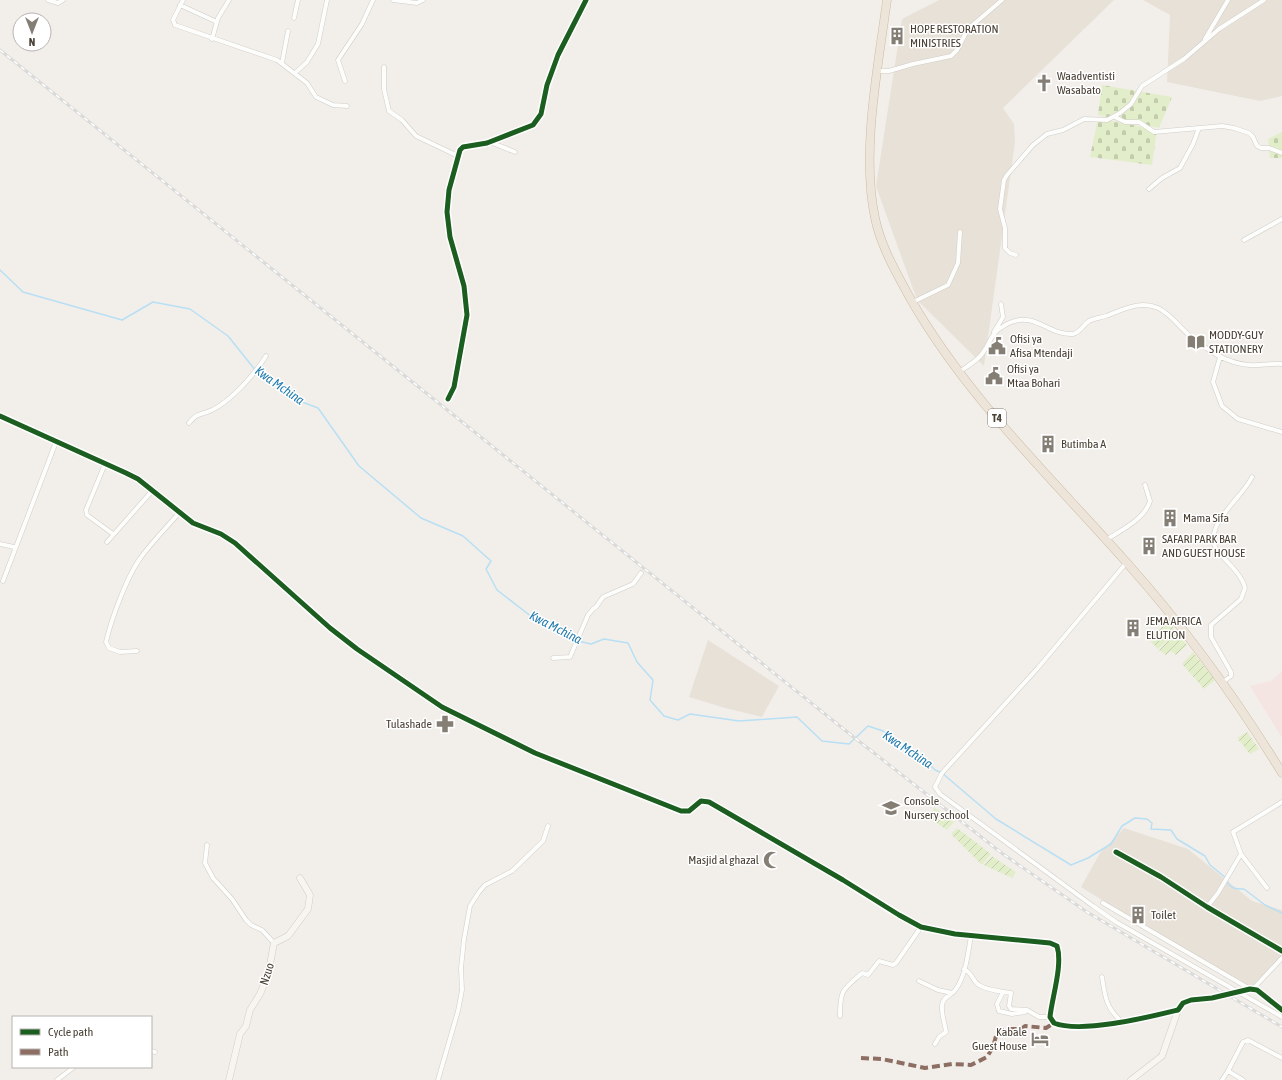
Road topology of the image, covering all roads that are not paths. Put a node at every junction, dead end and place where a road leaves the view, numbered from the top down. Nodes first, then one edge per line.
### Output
1 (48, 0) edge
2 (63, 0) edge
3 (182, 0) edge
4 (229, 0) edge
5 (298, 0) edge
6 (326, 0) edge
7 (373, 0) edge
8 (393, 0) edge
9 (423, 0) edge
10 (586, 0) edge
11 (887, 0) edge
12 (1002, 0) edge
13 (1228, 0) edge
14 (1264, 0) edge
15 (180, 5) junction
16 (294, 18) dead end
17 (217, 22) junction
18 (288, 31) dead end
19 (212, 39) junction
20 (1204, 41) junction
21 (282, 63) junction
22 (384, 67) dead end
23 (878, 71) junction
24 (295, 73) junction
25 (345, 81) dead end
26 (347, 106) dead end
27 (1115, 117) junction
28 (1199, 128) junction
29 (490, 142) junction
30 (515, 152) dead end
31 (1282, 153) edge
32 (458, 156) junction
33 (1149, 189) dead end
34 (1282, 219) edge
35 (960, 232) dead end
36 (1244, 240) dead end
37 (1016, 255) dead end
38 (913, 302) junction
39 (1001, 304) dead end
40 (994, 332) junction
41 (266, 356) dead end
42 (1220, 357) junction
43 (1282, 364) edge
44 (959, 372) junction
45 (448, 399) dead end
46 (0, 416) edge
47 (189, 424) dead end
48 (1282, 432) edge
49 (56, 442) junction
50 (105, 464) junction
51 (1252, 477) dead end
52 (1145, 485) dead end
53 (152, 491) junction
54 (179, 513) junction
55 (114, 534) junction
56 (1106, 540) junction
57 (107, 542) dead end
58 (0, 544) edge
59 (14, 548) junction
60 (1127, 562) junction
61 (641, 573) dead end
62 (3, 581) dead end
63 (137, 651) dead end
64 (553, 658) dead end
65 (1222, 682) junction
66 (1282, 772) edge
67 (1282, 802) edge
68 (548, 826) dead end
69 (207, 845) dead end
70 (1116, 852) dead end
71 (1241, 854) junction
72 (300, 878) dead end
73 (1268, 888) dead end
74 (1103, 903) dead end
75 (1207, 907) junction
76 (921, 927) junction
77 (972, 936) junction
78 (274, 943) junction
79 (1282, 951) edge
80 (1282, 958) edge
81 (964, 969) junction
82 (1102, 977) dead end
83 (919, 981) dead end
84 (1252, 989) junction
85 (1239, 991) junction
86 (1003, 992) junction
87 (953, 993) junction
88 (1178, 1010) junction
89 (1282, 1010) edge
90 (1029, 1012) junction
91 (840, 1016) dead end
92 (1050, 1017) junction
93 (1282, 1017) edge
94 (1123, 1022) junction
95 (935, 1044) dead end
96 (1282, 1058) edge
97 (73, 1068) edge
98 (1228, 1071) junction
99 (57, 1080) edge
100 (229, 1080) edge
101 (438, 1080) edge
102 (1131, 1080) edge
103 (1222, 1080) edge
104 (1243, 1080) edge

1 - 2 street
3 - 15 street
4 - 17 street
5 - 16 street
6 - 24 street
7 - 25 street
8 - 9 street
10 - 29 street
11 - 23 highway, T4
12 - 23 street
13 - 20 street
14 - 20 street
15 - 17 street
15 - 19 street
17 - 19 street
18 - 21 street
19 - 21 street
20 - 27 street
21 - 24 street
22 - 32 street
23 - 38 highway, T4
24 - 26 street
27 - 28 street
27 - 37 street
28 - 31 street
28 - 33 street
29 - 30 street
29 - 32 street
32 - 45 street
34 - 36 street
35 - 38 street
38 - 44 highway, T4
39 - 40 street
40 - 42 street
40 - 44 street
41 - 47 street
42 - 43 street
42 - 48 street
44 - 56 highway, T4
46 - 49 street
49 - 50 street
49 - 59 street
50 - 53 street
50 - 55 street
51 - 65 street
52 - 56 street
53 - 54 street
53 - 55 street
54 - 63 street
54 - 76 street
55 - 57 street
56 - 60 highway, T4
58 - 59 street
59 - 62 street
60 - 65 highway, T4
60 - 85 street
61 - 64 street
65 - 66 highway, T4
67 - 71 street
68 - 101 street
69 - 78 street
70 - 75 street
71 - 73 street
71 - 75 street
72 - 78 street
74 - 84 street
75 - 79 street
76 - 77 street
76 - 91 street
77 - 81 street
77 - 92 street
78 - 100 street, Nzuo
80 - 84 street
81 - 86 street
81 - 87 street
82 - 94 street
83 - 87 street
84 - 85 street
84 - 89 street
85 - 88 street
85 - 93 street
86 - 90 street
86 - 90 street
87 - 95 street
88 - 94 street
88 - 102 street
90 - 92 street
92 - 94 street
96 - 98 street
97 - 99 street
98 - 103 street
98 - 104 street

